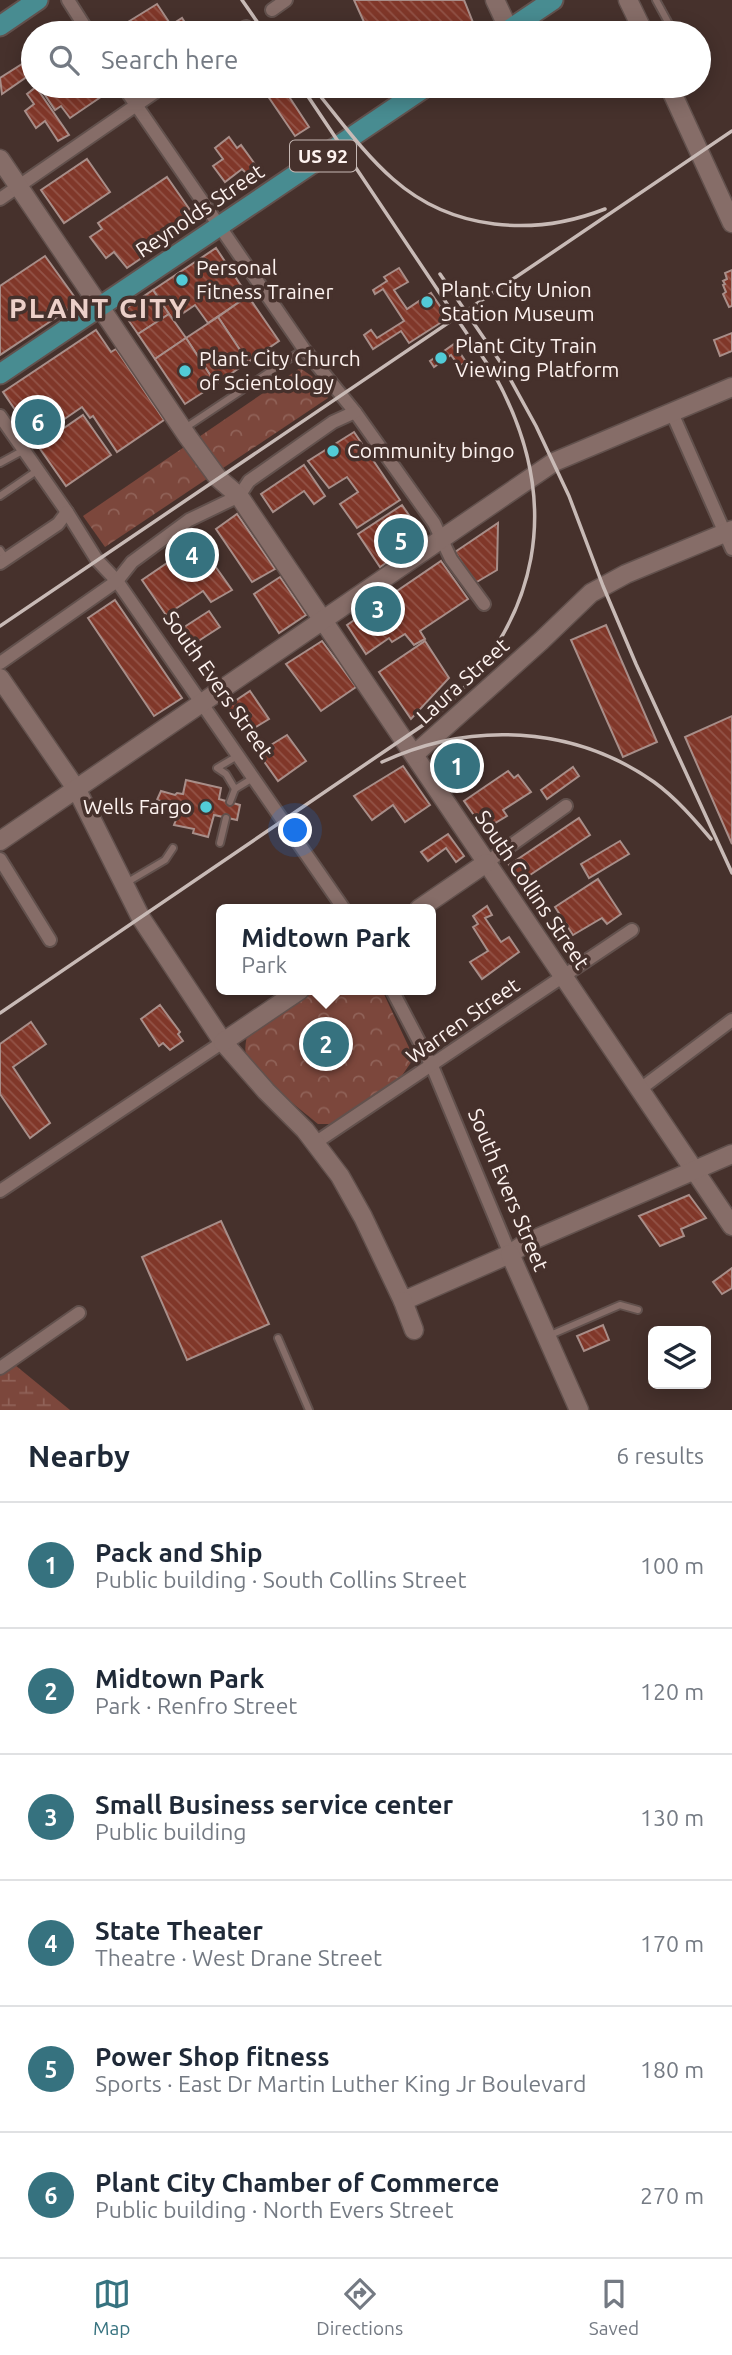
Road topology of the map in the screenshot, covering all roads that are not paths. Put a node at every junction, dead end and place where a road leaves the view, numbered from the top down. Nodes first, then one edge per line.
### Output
1 (38, 0) edge
2 (68, 0) edge
3 (286, 0) edge
4 (495, 0) edge
5 (553, 0) edge
6 (628, 0) edge
7 (656, 0) edge
8 (272, 10) dead end
9 (81, 21) edge
10 (502, 21) edge
11 (522, 21) edge
12 (638, 21) edge
13 (667, 21) edge
14 (0, 26) edge
15 (131, 98) edge
16 (147, 98) edge
17 (409, 98) edge
18 (675, 98) edge
19 (136, 106) junction
20 (0, 159) edge
21 (18, 187) junction
22 (0, 199) edge
23 (732, 223) edge
24 (219, 226) junction
25 (100, 307) junction
26 (304, 349) junction
27 (0, 374) edge
28 (732, 387) edge
29 (355, 412) junction
30 (672, 413) junction
31 (0, 416) edge
32 (183, 429) junction
33 (24, 450) junction
34 (0, 463) edge
35 (38, 470) junction
36 (0, 496) edge
37 (239, 496) junction
38 (67, 512) junction
39 (730, 537) edge
40 (441, 540) junction
41 (2, 557) edge
42 (117, 581) junction
43 (484, 604) dead end
44 (323, 621) junction
45 (0, 663) edge
46 (0, 678) edge
47 (202, 703) junction
48 (415, 754) junction
49 (239, 755) junction
50 (254, 777) junction
51 (235, 789) junction
52 (77, 790) junction
53 (230, 802) dead end
54 (566, 806) dead end
55 (226, 818) dead end
56 (0, 841) edge
57 (220, 843) dead end
58 (173, 848) dead end
59 (0, 859) edge
60 (486, 863) junction
61 (124, 884) junction
62 (341, 904) edge
63 (426, 904) edge
64 (632, 930) dead end
65 (50, 940) dead end
66 (562, 976) junction
67 (293, 995) edge
68 (395, 995) edge
69 (732, 1020) edge
70 (223, 1042) junction
71 (432, 1066) junction
72 (639, 1090) junction
73 (315, 1143) junction
74 (732, 1154) edge
75 (694, 1170) junction
76 (0, 1191) edge
77 (732, 1226) edge
78 (510, 1254) junction
79 (403, 1301) junction
80 (638, 1310) dead end
81 (79, 1313) dead end
82 (414, 1330) dead end
83 (547, 1337) junction
84 (278, 1338) dead end
85 (0, 1367) edge
86 (309, 1410) edge
87 (579, 1410) edge

1 - 14 main road
2 - 9 street
3 - 8 street
4 - 10 street
5 - 11 main road
6 - 12 street
7 - 13 lane
15 - 19 street
16 - 19 street
17 - 24 main road, Reynolds Street / US 92
18 - 23 street
19 - 21 street
19 - 24 street
20 - 21 street, South Collins Street
21 - 22 street
21 - 25 street, South Collins Street
24 - 25 main road, Reynolds Street / US 92
24 - 26 street
25 - 27 main road, Reynolds Street / US 92
25 - 32 street, South Collins Street
26 - 29 street
26 - 32 lane
28 - 30 street
29 - 37 street
29 - 40 street
30 - 39 street
30 - 40 street
31 - 33 street, South Evers Street
32 - 37 street, South Collins Street
33 - 34 lane
33 - 35 street, South Evers Street
35 - 36 lane
35 - 38 street, South Evers Street
37 - 42 street
37 - 44 street, South Collins Street
38 - 41 street
38 - 42 street, South Evers Street
39 - 48 street, Laura Street
40 - 43 street
40 - 44 street
42 - 45 street
42 - 47 street, South Evers Street
44 - 47 street
44 - 48 street, South Collins Street
46 - 52 street
47 - 49 street, South Evers Street
47 - 52 street
48 - 60 street, South Collins Street
49 - 50 street, South Evers Street
49 - 51 lane
50 - 51 lane
50 - 62 street, South Evers Street
51 - 53 lane
52 - 56 street
52 - 61 street
54 - 60 street
55 - 57 lane
58 - 61 lane
59 - 65 street
60 - 63 street
60 - 66 street, South Collins Street
61 - 70 street
64 - 66 street, Warren Street
66 - 71 street, Warren Street
66 - 72 street, South Collins Street
67 - 70 street
68 - 71 street, South Evers Street
69 - 72 street
70 - 73 street
70 - 76 street
71 - 73 street, Warren Street
71 - 78 street, South Evers Street
72 - 75 street, South Collins Street
73 - 79 street
74 - 75 street
75 - 77 street, South Collins Street
75 - 78 street
78 - 79 street
78 - 83 street, South Evers Street
79 - 82 street
80 - 83 lane
81 - 85 street
83 - 87 street, South Evers Street
84 - 86 lane

